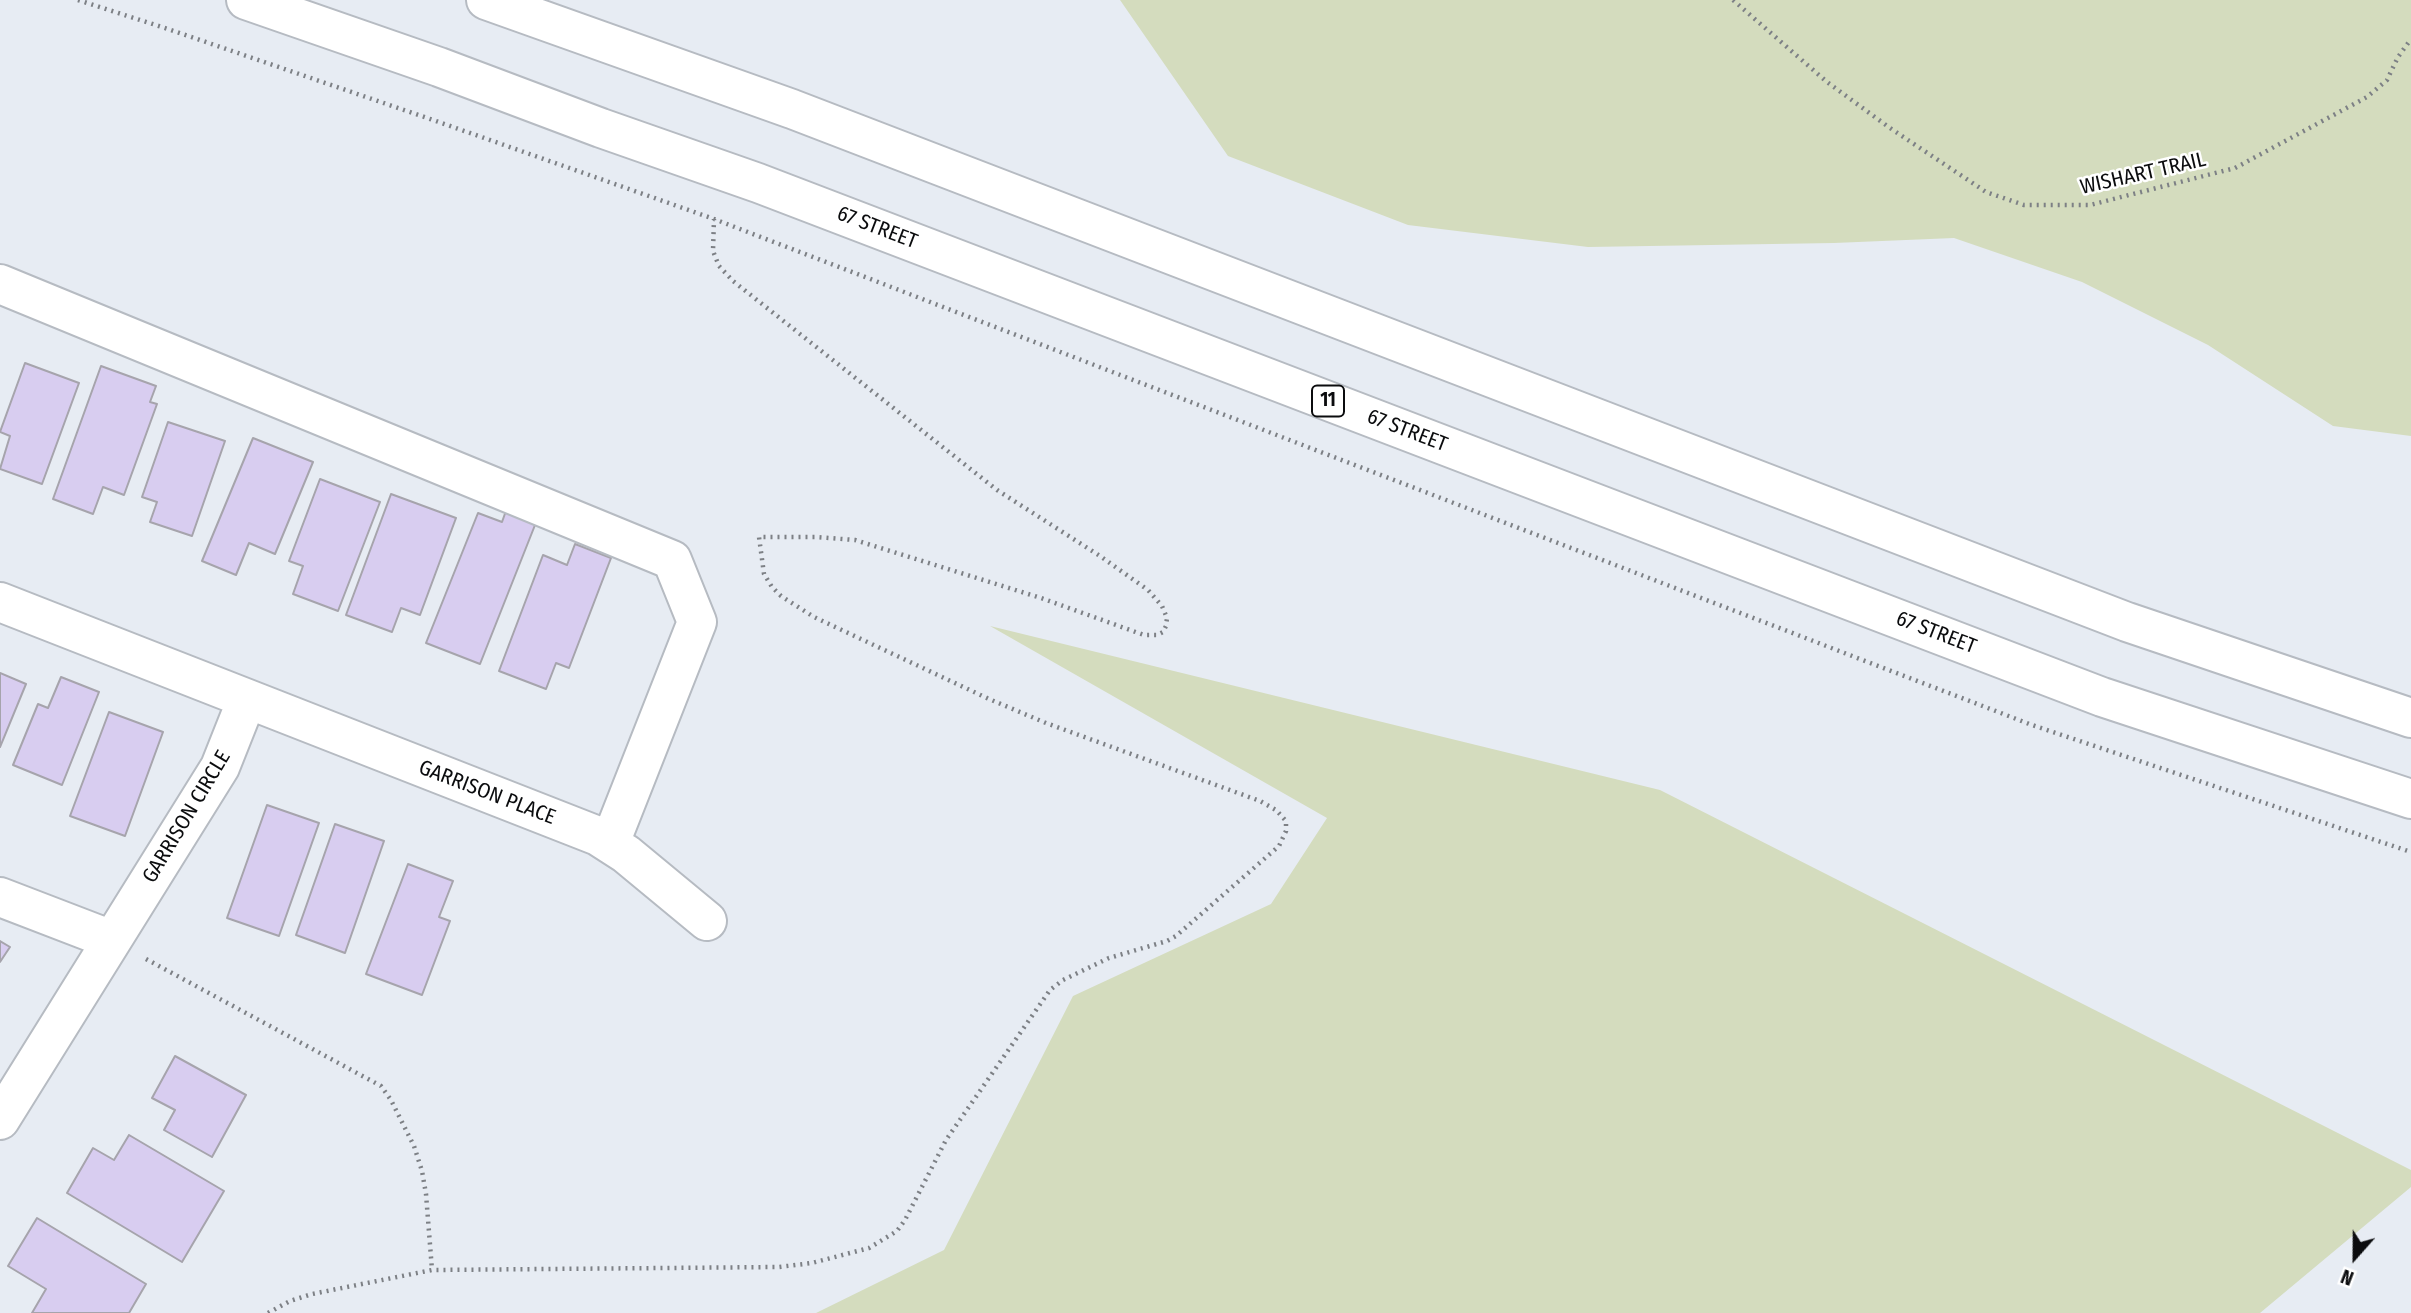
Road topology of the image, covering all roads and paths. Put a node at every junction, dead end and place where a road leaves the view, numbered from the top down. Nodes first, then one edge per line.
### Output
1 (78, 0) edge
2 (246, 0) edge
3 (486, 0) edge
4 (1733, 0) edge
5 (2411, 39) edge
6 (714, 219) junction
7 (4, 295) edge
8 (0, 602) edge
9 (247, 699) junction
10 (2411, 718) edge
11 (2411, 799) edge
12 (610, 843) junction
13 (2411, 852) edge
14 (0, 897) edge
15 (707, 922) dead end
16 (112, 940) junction
17 (0, 1120) edge
18 (432, 1270) junction
19 (268, 1313) edge

1 - 6 path
2 - 11 main road, 67 STREET / 11
3 - 10 main road
4 - 5 path, WISHART TRAIL
6 - 13 path
6 - 18 path
7 - 12 main road
8 - 9 main road
9 - 12 main road, GARRISON PLACE
9 - 16 main road, GARRISON CIRCLE
12 - 15 main road, GARRISON PLACE
14 - 16 main road
16 - 17 main road, GARRISON CIRCLE
16 - 18 path
18 - 19 path

